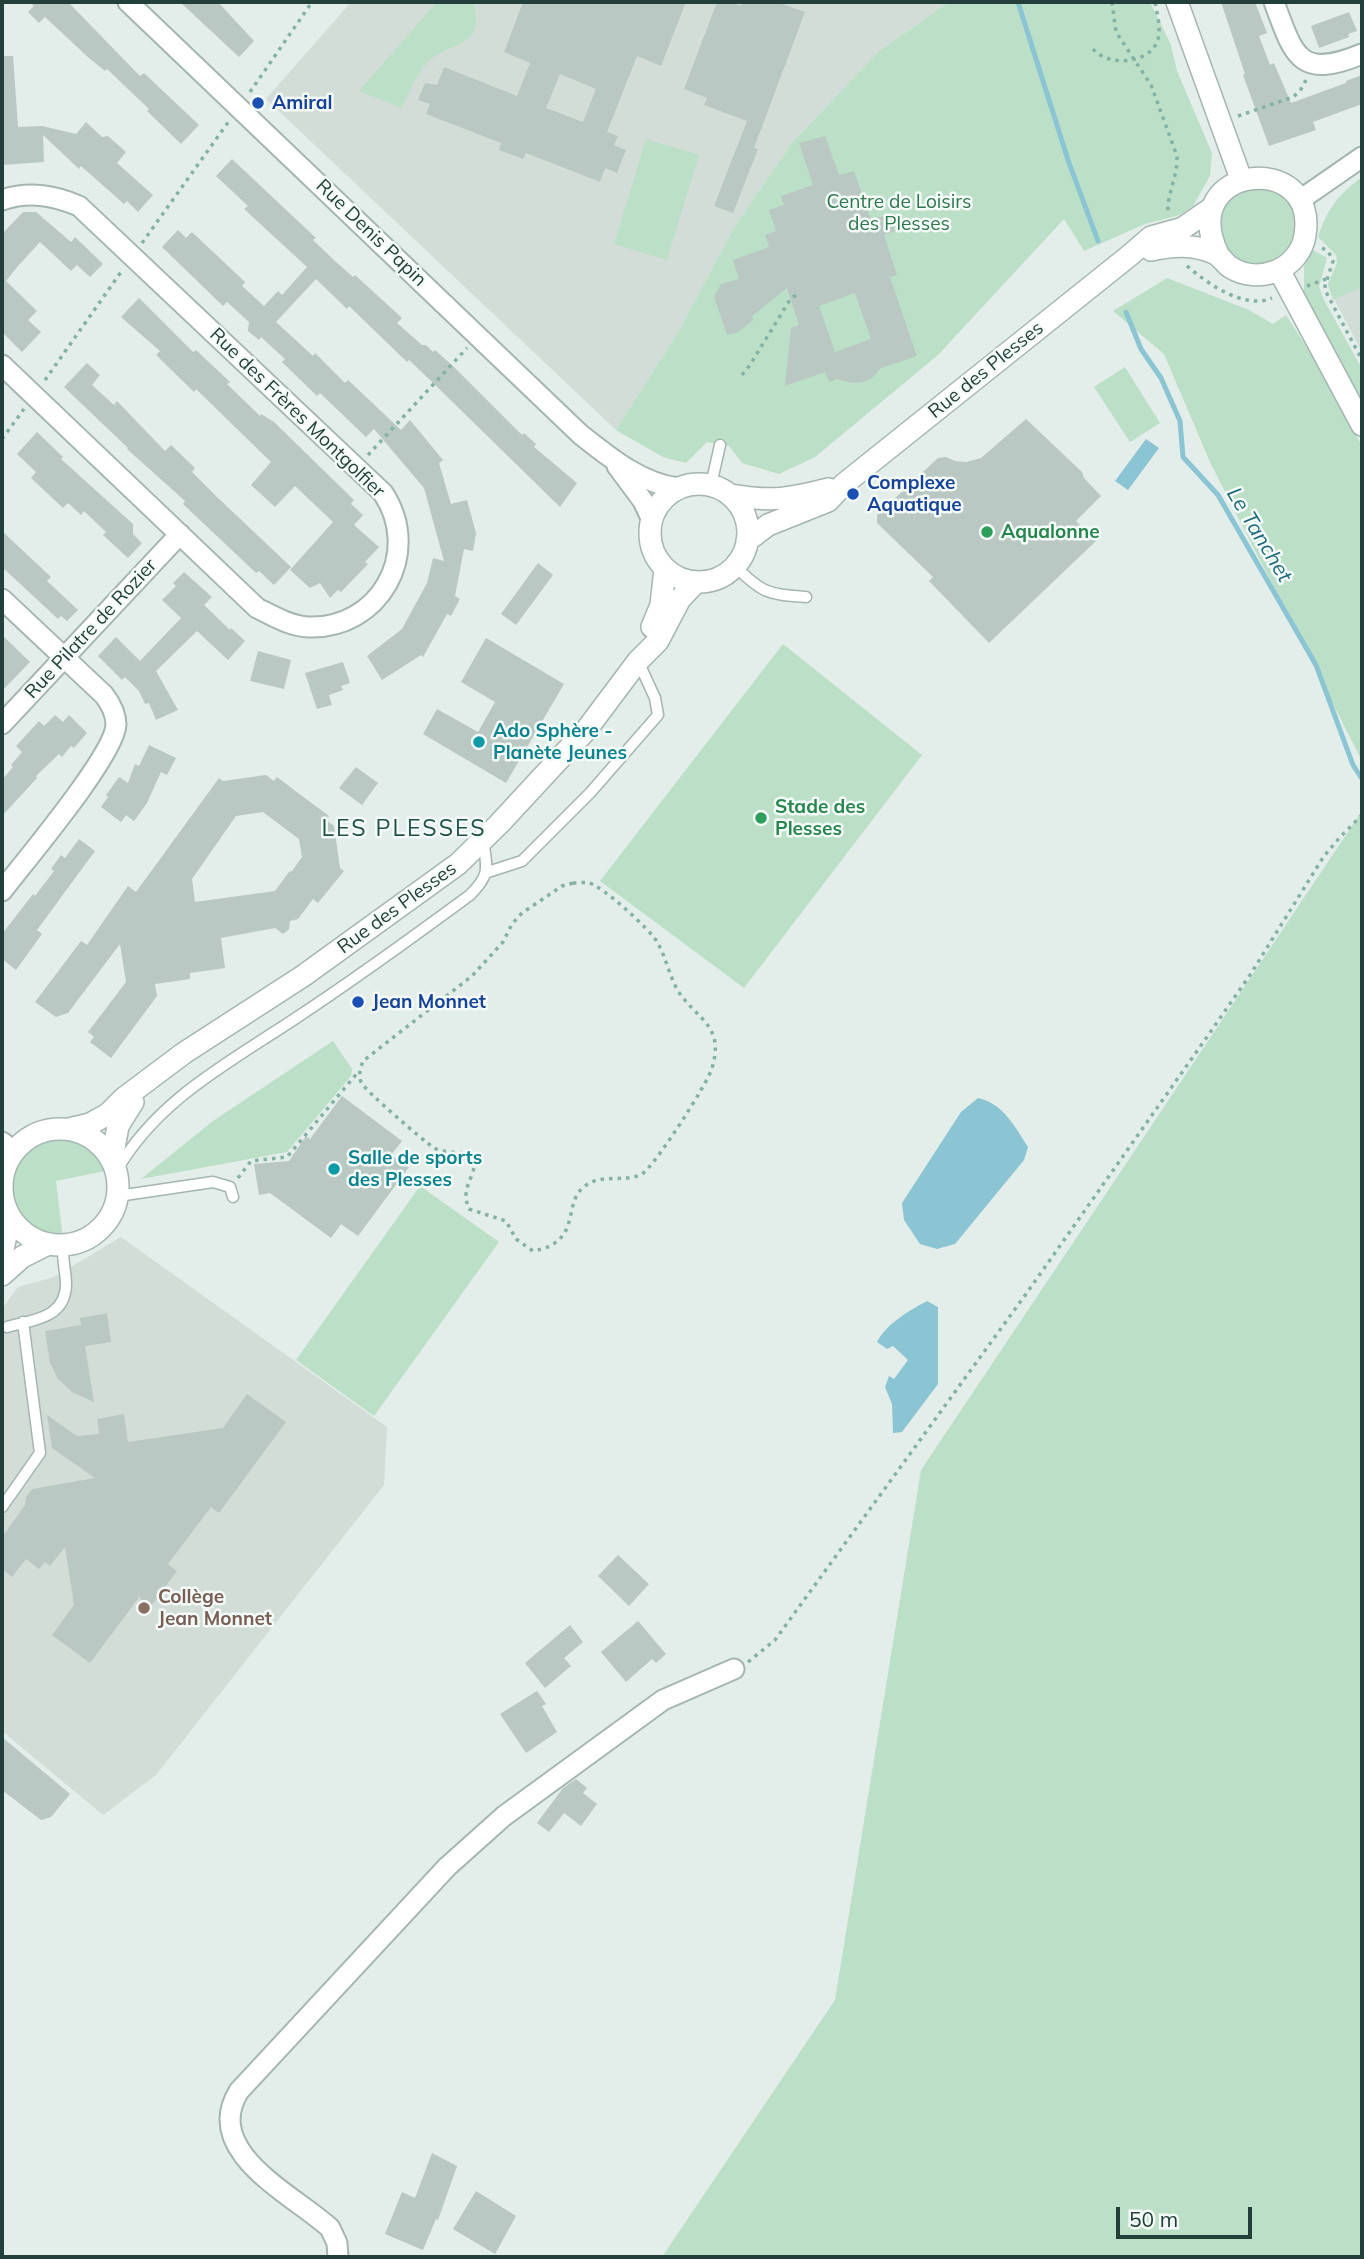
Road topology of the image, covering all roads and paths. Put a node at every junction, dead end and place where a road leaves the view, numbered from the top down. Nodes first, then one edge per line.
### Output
1 (128, 2) edge
2 (312, 2) edge
3 (1112, 2) edge
4 (1155, 2) edge
5 (1177, 2) edge
6 (1274, 2) edge
7 (1093, 49) dead end
8 (1362, 54) edge
9 (1136, 59) junction
10 (1313, 65) junction
11 (239, 108) junction
12 (1220, 123) junction
13 (1362, 157) edge
14 (1241, 179) junction
15 (2, 200) edge
16 (1300, 200) junction
17 (1212, 208) junction
18 (1169, 218) dead end
19 (1304, 240) junction
20 (1217, 254) junction
21 (132, 256) junction
22 (1129, 256) junction
23 (1279, 270) junction
24 (1327, 279) junction
25 (1302, 288) dead end
26 (798, 294) dead end
27 (478, 336) junction
28 (1362, 360) edge
29 (2, 365) edge
30 (742, 375) dead end
31 (33, 396) junction
32 (1362, 425) edge
33 (2, 439) edge
34 (720, 444) dead end
35 (615, 462) junction
36 (356, 468) junction
37 (844, 484) junction
38 (711, 485) junction
39 (678, 488) junction
40 (731, 495) junction
41 (652, 518) junction
42 (180, 534) junction
43 (747, 541) junction
44 (735, 566) junction
45 (665, 569) junction
46 (695, 583) junction
47 (806, 597) dead end
48 (2, 600) edge
49 (64, 658) junction
50 (638, 661) junction
51 (2, 724) edge
52 (1362, 815) edge
53 (483, 840) junction
54 (488, 872) junction
55 (2, 891) edge
56 (359, 1070) junction
57 (147, 1083) junction
58 (69, 1129) junction
59 (8, 1147) edge
60 (114, 1165) junction
61 (232, 1192) joint
62 (118, 1196) junction
63 (10, 1217) junction
64 (55, 1245) junction
65 (2, 1254) edge
66 (2, 1275) edge
67 (23, 1322) junction
68 (7, 1327) dead end
69 (2, 1507) edge
70 (734, 1669) joint
71 (338, 2254) edge
72 (357, 2257) edge

1 - 11 street, Rue Denis Papin
2 - 11 path
3 - 9 path
4 - 9 path
5 - 12 street
6 - 10 street
7 - 9 path
8 - 10 street
9 - 18 path
10 - 12 path
11 - 21 path
11 - 27 street, Rue Denis Papin
12 - 14 street
13 - 16 street
14 - 16 street
14 - 17 street
15 - 21 street, Rue des Frères Montgolfier
16 - 19 street
17 - 20 street
17 - 22 street, Rue des Plesses
19 - 23 street
19 - 24 path
20 - 22 street, Rue des Plesses
20 - 23 street
21 - 31 path
21 - 36 street, Rue des Frères Montgolfier
22 - 37 street, Rue des Plesses
23 - 32 street
24 - 25 path
24 - 28 path
26 - 30 path
27 - 35 street, Rue Denis Papin
27 - 36 path
29 - 31 street, Rue des Frères Montgolfier
31 - 33 path
31 - 42 street, Rue des Frères Montgolfier
34 - 38 lane
35 - 39 street, Rue Denis Papin
35 - 41 street, Rue Denis Papin
36 - 42 street, Rue des Frères Montgolfier
37 - 40 street, Rue des Plesses
37 - 43 street, Rue des Plesses
38 - 39 street
38 - 40 street
39 - 41 street
40 - 43 street
41 - 45 street
42 - 49 street, Rue Pilatre de Rozier
43 - 44 street
44 - 46 street
44 - 47 lane
45 - 46 street
45 - 50 street, Rue des Plesses
46 - 50 street, Rue des Plesses
48 - 49 street
49 - 51 street, Rue Pilatre de Rozier
49 - 55 street
50 - 53 street, Rue des Plesses
50 - 54 lane
52 - 70 path
53 - 54 lane
53 - 57 street, Rue des Plesses
54 - 60 lane
56 - 56 path
56 - 61 path
57 - 58 street, Rue des Plesses
57 - 60 street, Rue des Plesses
58 - 59 street
58 - 60 street
59 - 63 street
60 - 62 street
61 - 62 lane
62 - 64 street
63 - 64 street
63 - 65 street
64 - 66 street
64 - 67 lane
67 - 68 lane
67 - 69 lane
70 - 71 street
71 - 72 street

